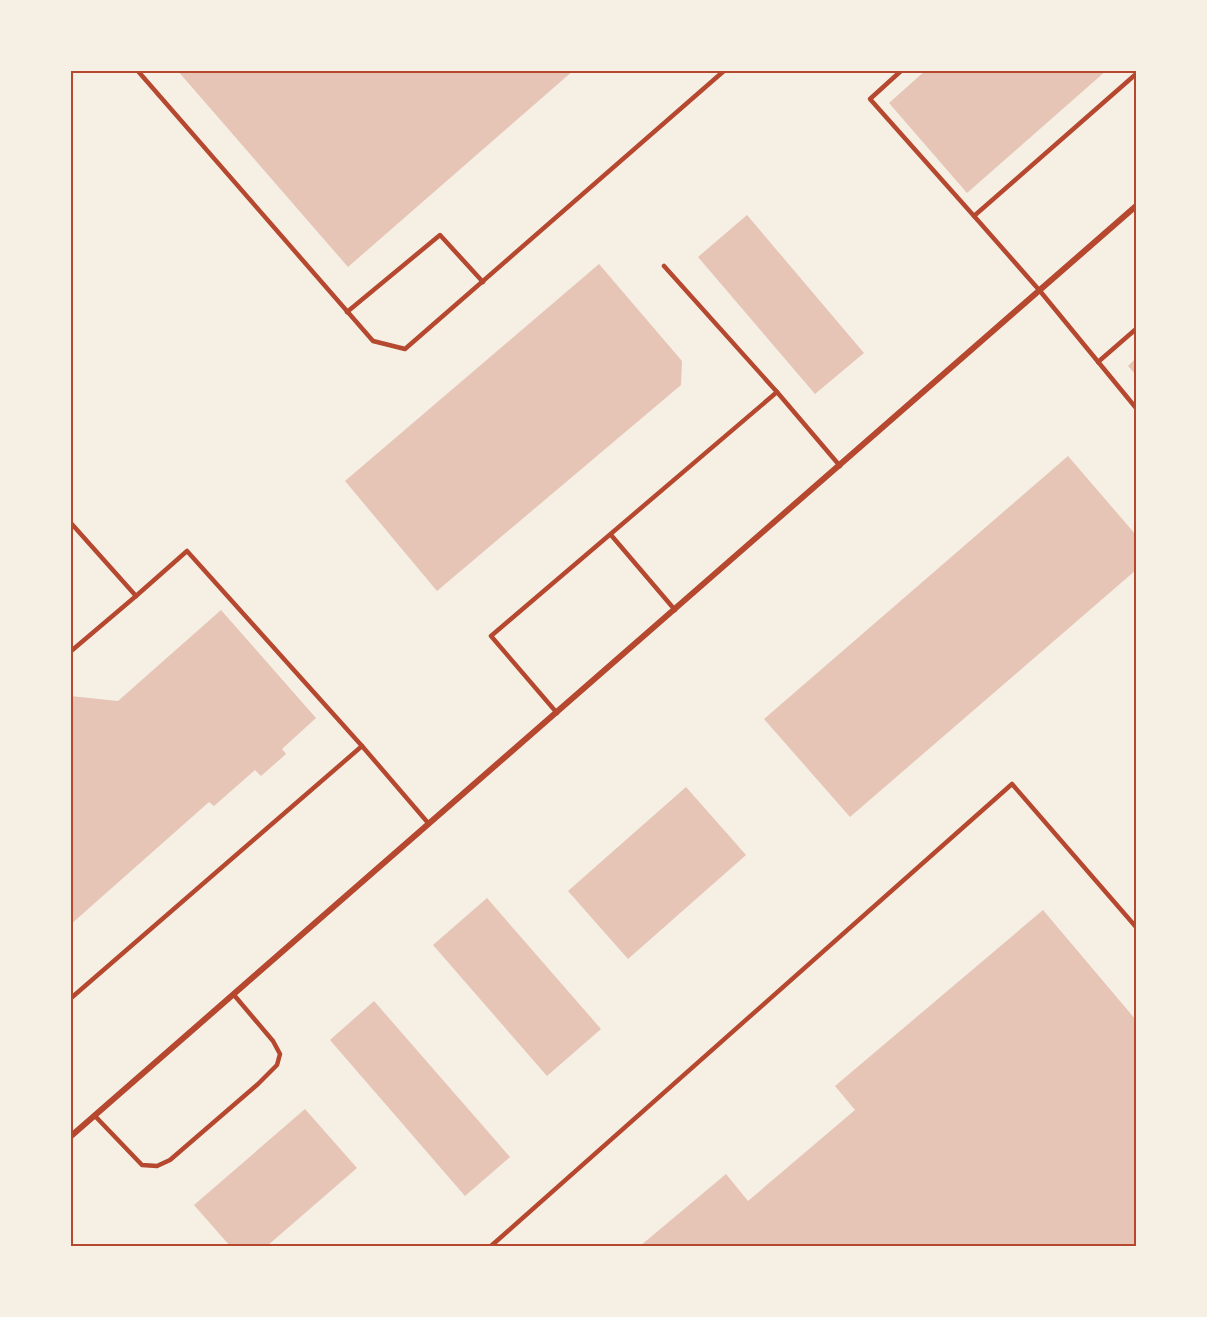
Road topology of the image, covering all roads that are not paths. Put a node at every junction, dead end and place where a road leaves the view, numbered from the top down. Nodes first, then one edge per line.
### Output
1 (137, 70) edge
2 (725, 70) edge
3 (902, 70) edge
4 (1137, 74) edge
5 (1137, 206) edge
6 (974, 216) junction
7 (664, 266) dead end
8 (483, 282) junction
9 (1040, 291) junction
10 (347, 312) junction
11 (1137, 329) edge
12 (1098, 362) junction
13 (777, 393) junction
14 (1137, 408) edge
15 (840, 465) junction
16 (70, 522) edge
17 (611, 535) junction
18 (135, 596) junction
19 (675, 610) junction
20 (70, 652) edge
21 (557, 713) junction
22 (362, 746) junction
23 (429, 824) junction
24 (1137, 927) edge
25 (234, 995) junction
26 (70, 999) edge
27 (95, 1116) junction
28 (70, 1137) edge
29 (491, 1246) edge

1 - 10 lane
2 - 8 lane
3 - 6 lane
4 - 6 lane
5 - 9 street
6 - 9 lane
7 - 13 lane
8 - 10 lane
8 - 10 lane
9 - 12 lane
9 - 15 street
11 - 12 lane
12 - 14 lane
13 - 15 lane
13 - 17 lane
15 - 19 street
16 - 18 lane
17 - 19 lane
17 - 21 lane
18 - 20 lane
18 - 22 lane
19 - 21 street
21 - 23 street
22 - 23 lane
22 - 26 lane
23 - 25 street
24 - 29 lane
25 - 27 street
25 - 27 lane
27 - 28 street

